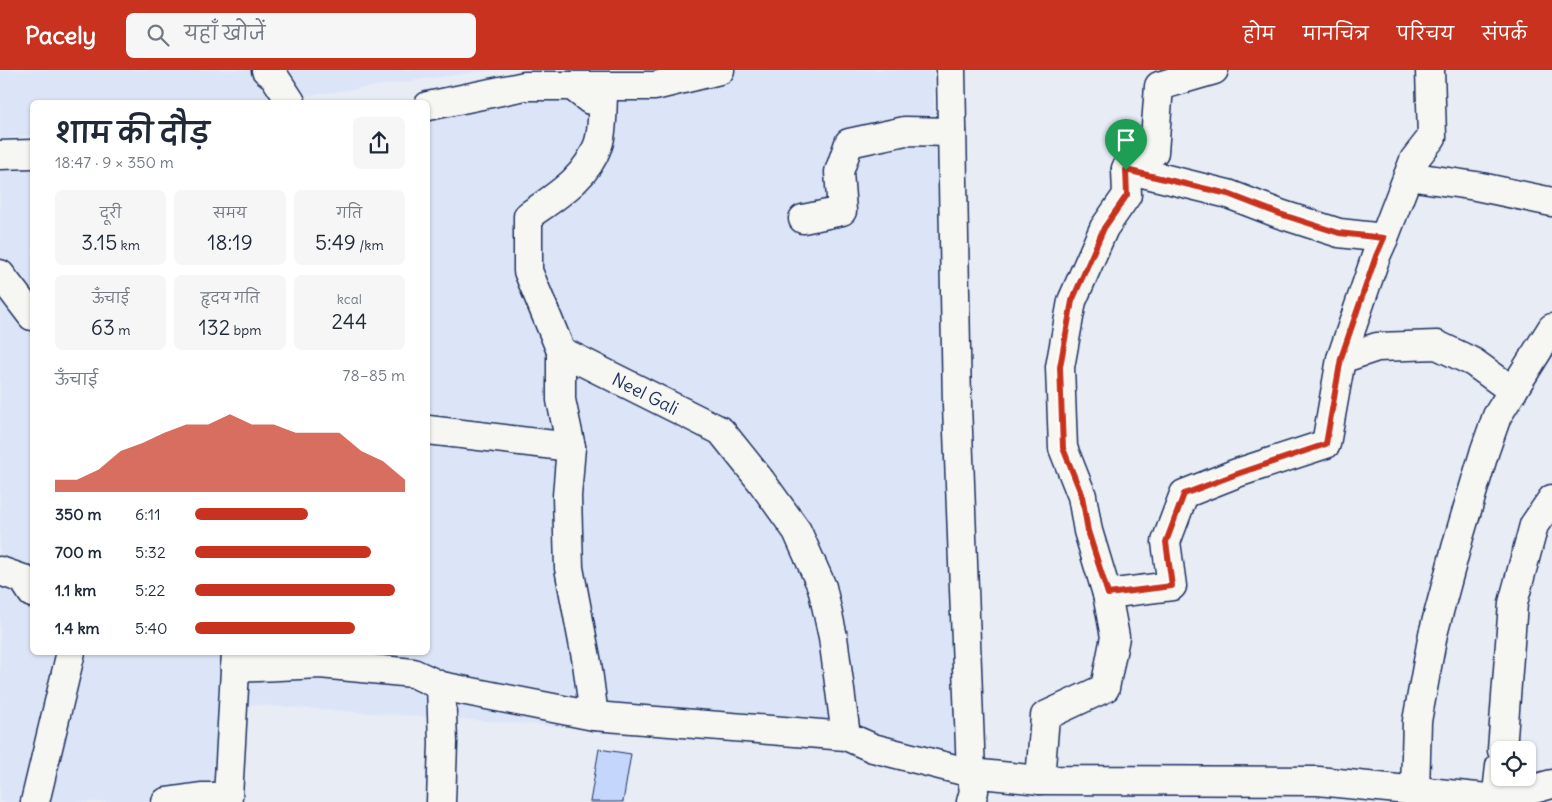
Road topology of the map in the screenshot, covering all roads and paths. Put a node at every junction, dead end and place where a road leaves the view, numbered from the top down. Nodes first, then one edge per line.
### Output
1 (266, 70) edge
2 (720, 70) edge
3 (951, 70) edge
4 (1214, 70) edge
5 (1430, 70) edge
6 (572, 86) junction
7 (290, 100) edge
8 (430, 106) edge
9 (952, 132) junction
10 (1126, 170) junction
11 (1408, 176) junction
12 (1552, 202) edge
13 (803, 218) dead end
14 (1384, 238) junction
15 (0, 274) edge
16 (30, 313) edge
17 (1552, 328) edge
18 (561, 351) junction
19 (1341, 358) junction
20 (1513, 390) junction
21 (430, 430) edge
22 (571, 447) junction
23 (1552, 498) edge
24 (0, 571) edge
25 (30, 590) edge
26 (1108, 594) junction
27 (70, 655) edge
28 (235, 660) edge
29 (441, 686) junction
30 (594, 716) junction
31 (846, 736) junction
32 (1503, 741) edge
33 (971, 773) junction
34 (1040, 780) junction
35 (1552, 784) edge
36 (1500, 786) edge
37 (1401, 794) edge
38 (1500, 801) edge
39 (35, 802) edge
40 (166, 802) edge
41 (441, 802) edge
42 (971, 802) edge

1 - 7 street
2 - 6 street
3 - 9 street
4 - 10 street
5 - 11 street
6 - 8 street
6 - 18 street
9 - 13 street
9 - 33 street
10 - 14 street
10 - 26 street
11 - 12 street
11 - 14 street
14 - 19 street
15 - 16 street
17 - 20 street
18 - 22 street
18 - 31 street, Neel Gali
19 - 20 street
19 - 26 street
20 - 37 street
21 - 22 street
22 - 30 street
23 - 32 street
24 - 25 street
26 - 34 street
27 - 39 street
28 - 29 street
28 - 40 street
29 - 30 street
29 - 41 street
30 - 31 street
31 - 33 street
33 - 34 street
33 - 42 street
34 - 37 street
35 - 38 street
36 - 38 street
37 - 38 street

